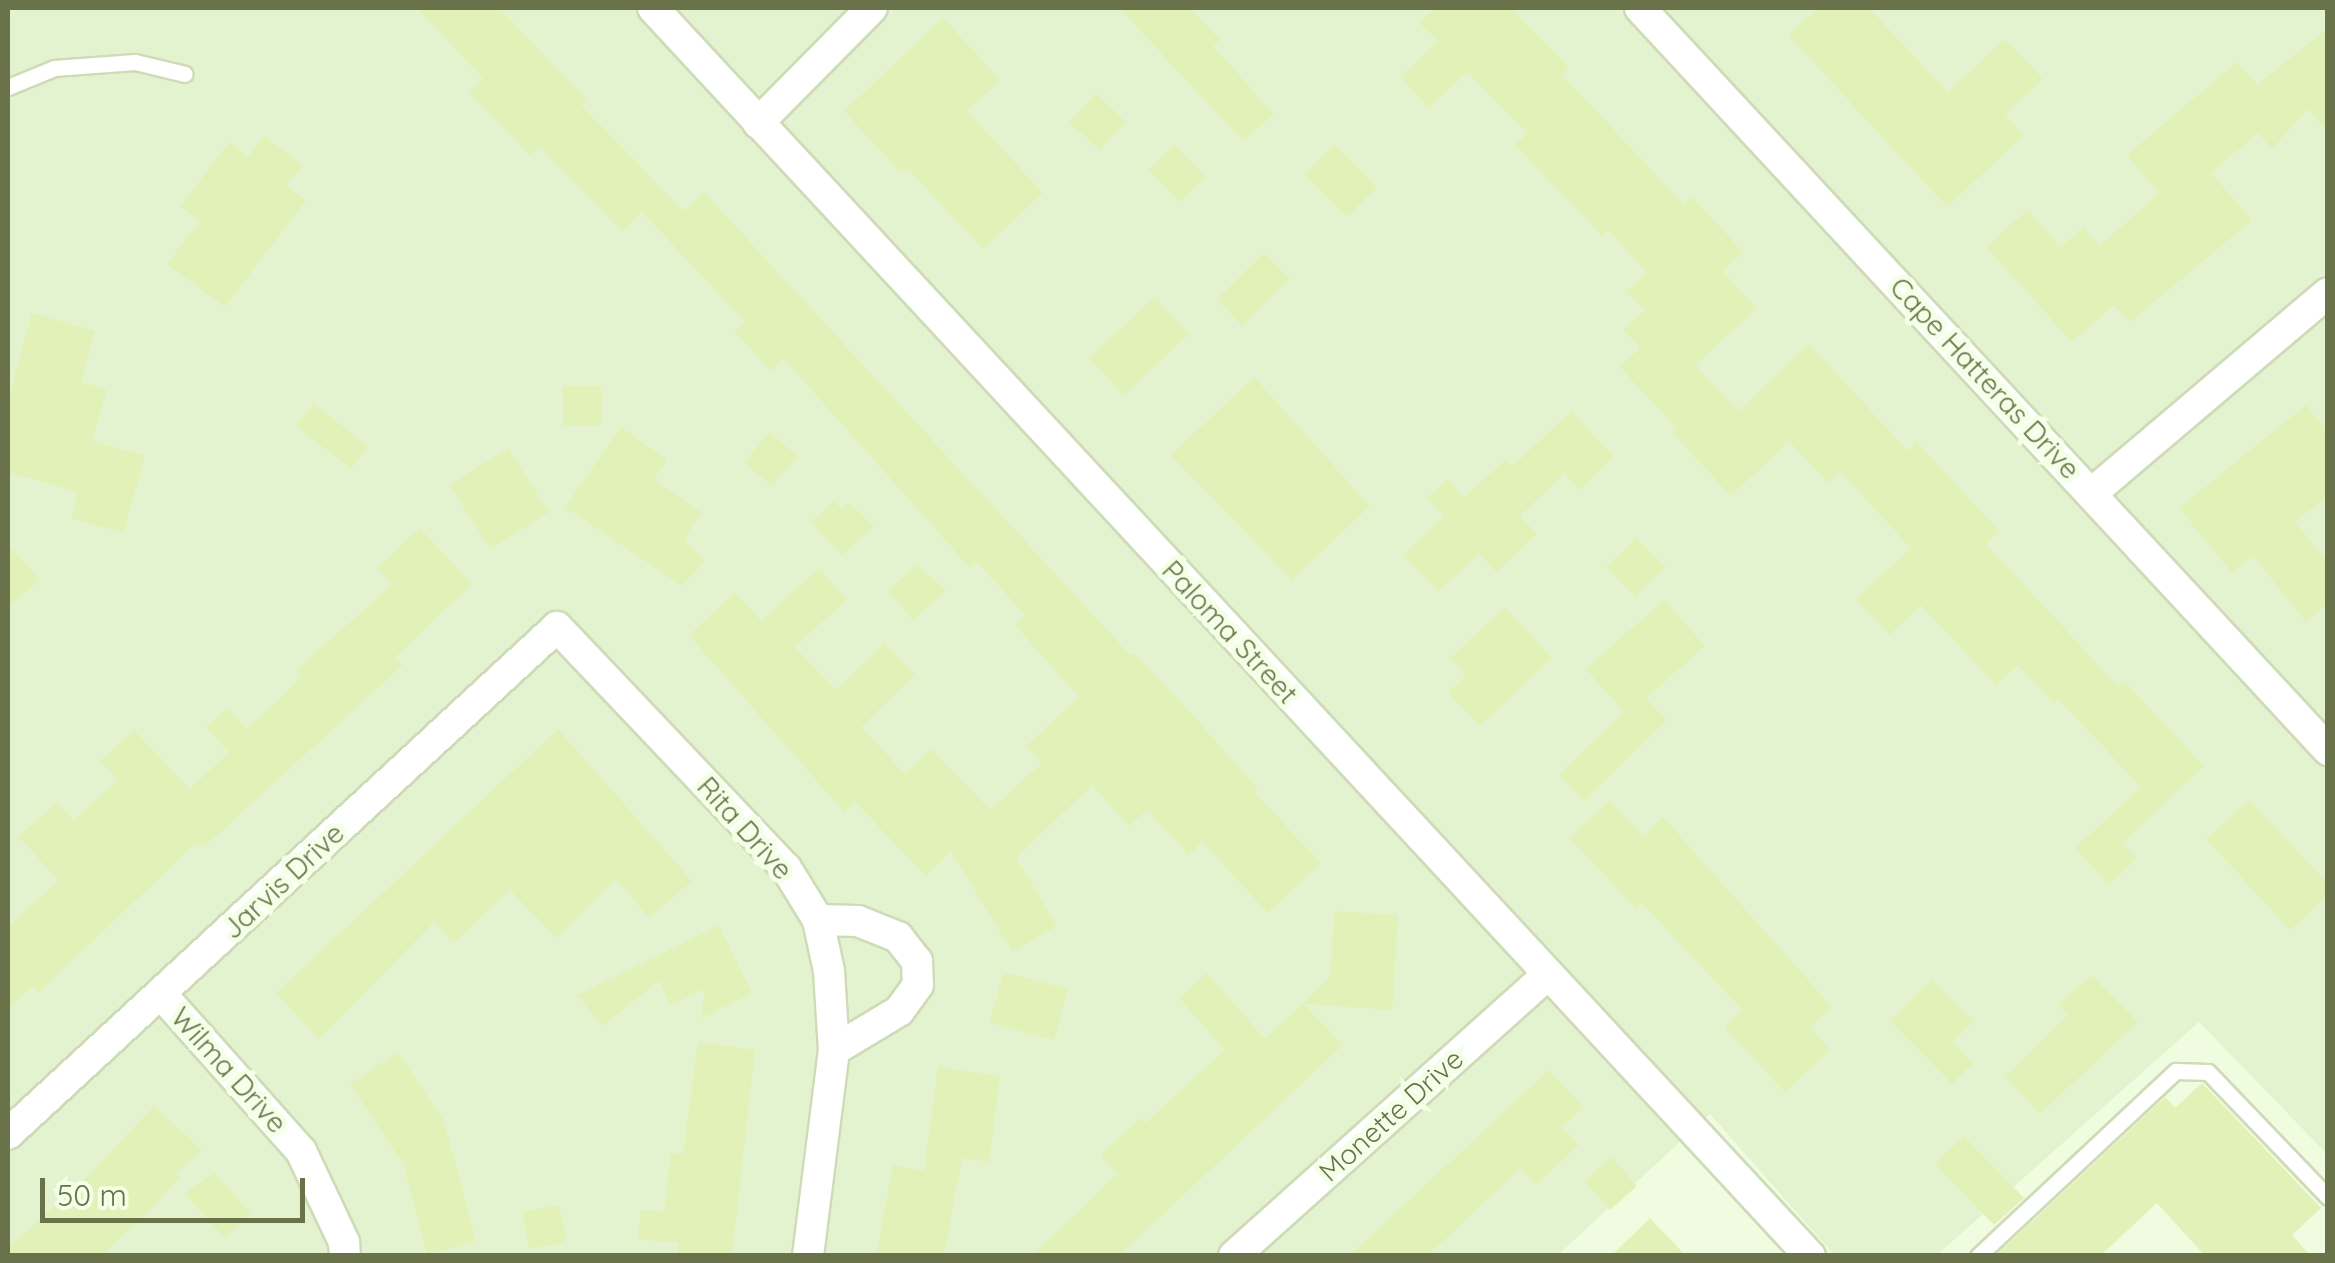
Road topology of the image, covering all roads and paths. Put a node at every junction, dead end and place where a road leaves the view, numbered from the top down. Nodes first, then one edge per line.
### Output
1 (653, 8) edge
2 (872, 8) edge
3 (1640, 8) edge
4 (185, 74) dead end
5 (8, 87) edge
6 (758, 122) junction
7 (2328, 293) edge
8 (2092, 493) junction
9 (557, 627) joint
10 (2328, 750) edge
11 (818, 920) junction
12 (1547, 975) junction
13 (162, 994) junction
14 (834, 1050) junction
15 (8, 1134) edge
16 (2328, 1197) edge
17 (344, 1256) edge
18 (808, 1256) edge
19 (1234, 1256) edge
20 (1810, 1256) edge
21 (1978, 1256) edge

1 - 6 street, Paloma Street
2 - 6 street
3 - 8 street, Cape Hatteras Drive
4 - 5 lane
6 - 12 street, Paloma Street
7 - 8 street
8 - 10 street, Cape Hatteras Drive
9 - 11 street, Rita Drive
9 - 13 street, Jarvis Drive
11 - 14 street, Rita Drive
11 - 14 street
12 - 19 street, Monette Drive
12 - 20 street, Paloma Street
13 - 15 street, Jarvis Drive
13 - 17 street, Wilma Drive
14 - 18 street, Rita Drive
16 - 21 lane

